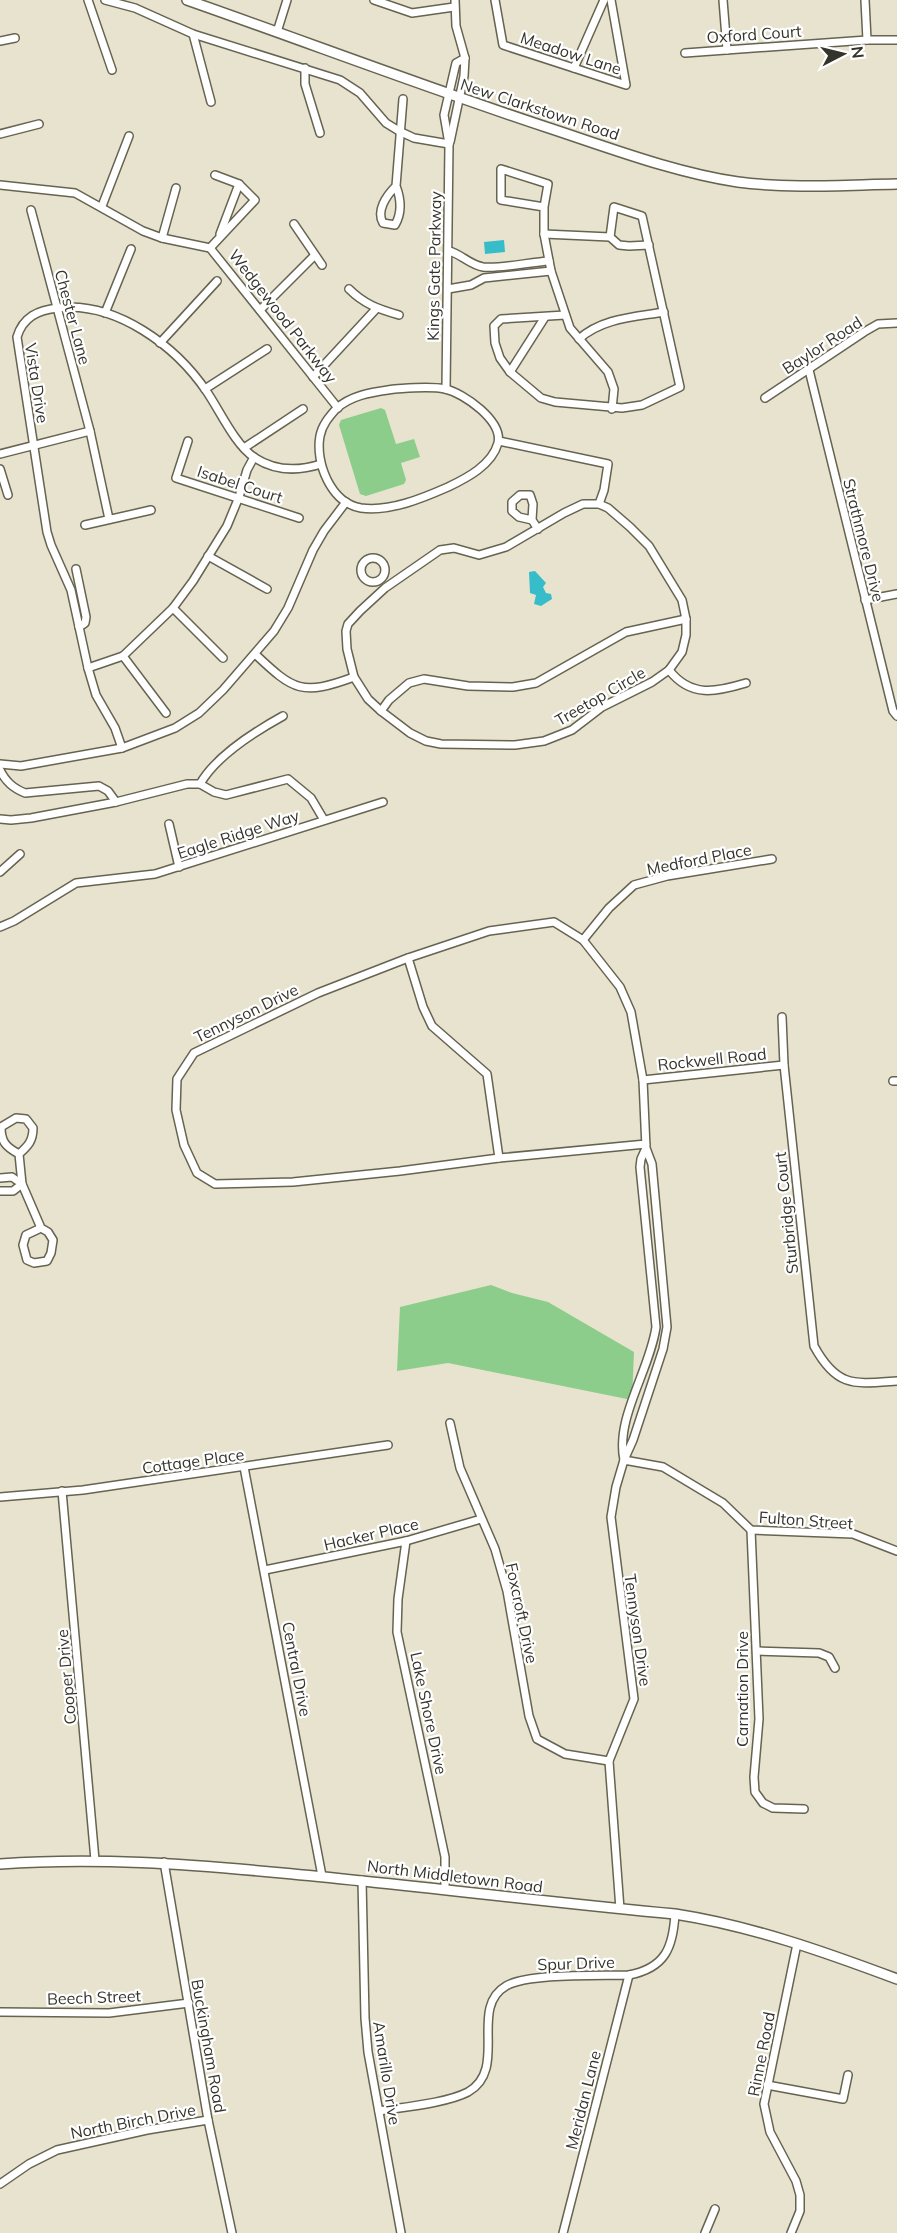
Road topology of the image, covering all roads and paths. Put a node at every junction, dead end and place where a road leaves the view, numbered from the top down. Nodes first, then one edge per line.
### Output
1 (88, 0) edge
2 (105, 0) edge
3 (187, 0) edge
4 (287, 0) edge
5 (374, 0) edge
6 (495, 0) edge
7 (604, 0) edge
8 (611, 0) edge
9 (723, 0) edge
10 (865, 0) edge
11 (455, 3) edge
12 (277, 32) junction
13 (193, 34) junction
14 (15, 38) dead end
15 (867, 40) junction
16 (897, 40) edge
17 (0, 42) edge
18 (727, 50) junction
19 (685, 53) dead end
20 (465, 58) junction
21 (305, 68) junction
22 (574, 68) junction
23 (112, 70) dead end
24 (448, 95) junction
25 (459, 98) junction
26 (403, 99) dead end
27 (211, 102) dead end
28 (39, 124) dead end
29 (399, 131) junction
30 (320, 133) dead end
31 (0, 134) edge
32 (129, 136) dead end
33 (449, 144) junction
34 (215, 175) dead end
35 (239, 184) junction
36 (897, 184) edge
37 (0, 185) edge
38 (396, 186) junction
39 (177, 188) dead end
40 (102, 206) junction
41 (544, 207) junction
42 (31, 210) dead end
43 (294, 224) dead end
44 (544, 234) junction
45 (610, 237) junction
46 (162, 238) junction
47 (218, 239) junction
48 (649, 245) junction
49 (210, 248) junction
50 (130, 249) dead end
51 (449, 251) junction
52 (314, 256) junction
53 (549, 261) junction
54 (322, 265) dead end
55 (551, 271) junction
56 (217, 281) dead end
57 (349, 289) dead end
58 (448, 289) junction
59 (57, 308) junction
60 (376, 309) junction
61 (260, 310) junction
62 (664, 312) junction
63 (105, 313) junction
64 (399, 315) dead end
65 (565, 315) junction
66 (545, 317) junction
67 (897, 323) edge
68 (579, 339) junction
69 (160, 343) junction
70 (267, 349) dead end
71 (809, 370) junction
72 (510, 372) junction
73 (313, 377) junction
74 (205, 389) junction
75 (446, 389) junction
76 (765, 398) dead end
77 (338, 408) junction
78 (612, 409) junction
79 (303, 410) dead end
80 (90, 431) junction
81 (188, 441) dead end
82 (499, 441) junction
83 (33, 444) junction
84 (244, 448) junction
85 (0, 454) edge
86 (254, 457) junction
87 (321, 464) junction
88 (0, 469) edge
89 (8, 495) dead end
90 (239, 498) junction
91 (346, 502) junction
92 (599, 504) junction
93 (151, 510) dead end
94 (299, 518) dead end
95 (109, 519) junction
96 (532, 520) dead end
97 (85, 525) dead end
98 (538, 529) junction
99 (208, 556) junction
100 (76, 569) dead end
101 (381, 579) dead end
102 (388, 586) junction
103 (267, 589) dead end
104 (897, 594) edge
105 (865, 600) junction
106 (173, 608) junction
107 (686, 619) junction
108 (79, 627) junction
109 (255, 654) junction
110 (123, 656) junction
111 (223, 658) dead end
112 (88, 668) junction
113 (669, 670) junction
114 (354, 677) junction
115 (746, 683) dead end
116 (381, 711) junction
117 (166, 713) dead end
118 (897, 716) edge
119 (283, 717) dead end
120 (122, 748) junction
121 (0, 764) edge
122 (0, 770) edge
123 (200, 784) junction
124 (116, 802) junction
125 (383, 802) dead end
126 (0, 819) edge
127 (324, 820) junction
128 (169, 824) dead end
129 (20, 854) dead end
130 (772, 859) dead end
131 (179, 867) junction
132 (0, 872) edge
133 (0, 927) edge
134 (583, 940) junction
135 (408, 958) junction
136 (782, 1017) dead end
137 (784, 1065) junction
138 (643, 1080) junction
139 (646, 1146) junction
140 (19, 1154) junction
141 (499, 1158) junction
142 (0, 1178) edge
143 (22, 1184) junction
144 (0, 1191) edge
145 (41, 1228) junction
146 (897, 1381) edge
147 (450, 1423) dead end
148 (388, 1445) dead end
149 (624, 1460) junction
150 (244, 1467) junction
151 (63, 1491) junction
152 (0, 1497) edge
153 (481, 1519) junction
154 (750, 1530) junction
155 (406, 1541) junction
156 (897, 1551) edge
157 (265, 1570) junction
158 (758, 1652) junction
159 (835, 1668) dead end
160 (609, 1761) junction
161 (804, 1809) dead end
162 (95, 1860) junction
163 (164, 1862) junction
164 (0, 1864) edge
165 (322, 1876) junction
166 (362, 1880) junction
167 (445, 1890) junction
168 (620, 1909) junction
169 (675, 1914) junction
170 (797, 1944) junction
171 (629, 1975) junction
172 (897, 1979) edge
173 (189, 2003) junction
174 (0, 2012) edge
175 (849, 2075) dead end
176 (767, 2085) junction
177 (379, 2111) junction
178 (208, 2120) junction
179 (0, 2184) edge
180 (715, 2209) dead end
181 (231, 2233) edge
182 (401, 2233) edge
183 (563, 2233) edge
184 (705, 2233) edge
185 (791, 2233) edge

1 - 23 street
2 - 13 street
3 - 12 street, New Clarkstown Road
4 - 12 street
5 - 11 street
6 - 22 street, Meadow Lane
7 - 22 street
8 - 22 street, Meadow Lane
9 - 18 street
10 - 15 street
11 - 20 street
12 - 24 street, New Clarkstown Road
13 - 21 street
13 - 27 street
14 - 17 street
15 - 16 street, Oxford Court
15 - 18 street, Oxford Court
18 - 19 street, Oxford Court
20 - 24 street
20 - 25 street
21 - 29 street
21 - 30 street
24 - 25 street, New Clarkstown Road
24 - 33 street, Kings Gate Parkway
25 - 33 street, Kings Gate Parkway
25 - 36 street, New Clarkstown Road
26 - 29 street
28 - 31 street
29 - 33 street
29 - 38 street
32 - 40 street
33 - 51 street, Kings Gate Parkway
34 - 35 street
35 - 47 street
35 - 47 street
37 - 40 street, Wedgewood Parkway
38 - 38 street
39 - 46 street
40 - 46 street, Wedgewood Parkway
41 - 41 street
41 - 44 street
42 - 59 street, Chester Lane
43 - 52 street
44 - 45 street
44 - 53 street
45 - 48 street
45 - 48 street
46 - 49 street, Wedgewood Parkway
47 - 49 street
48 - 62 street
49 - 61 street, Wedgewood Parkway
50 - 63 street
51 - 53 street
51 - 58 street, Kings Gate Parkway
52 - 54 street
52 - 61 street
53 - 55 street
55 - 58 street
55 - 65 street
56 - 69 street
57 - 60 street
58 - 75 street, Kings Gate Parkway
59 - 63 street, Vista Drive
59 - 80 street, Chester Lane
59 - 83 street, Vista Drive
60 - 64 street
60 - 73 street
61 - 73 street, Wedgewood Parkway
62 - 68 street
62 - 78 street
63 - 69 street, Vista Drive
65 - 66 street
65 - 68 street
66 - 72 street
66 - 72 street
67 - 71 street, Baylor Road
68 - 78 street
69 - 74 street, Vista Drive
70 - 74 street
71 - 76 street, Baylor Road
71 - 105 street, Strathmore Drive
72 - 78 street
73 - 77 street, Wedgewood Parkway
74 - 84 street, Vista Drive
75 - 77 street
75 - 82 street
77 - 87 street
79 - 84 street
80 - 83 street
80 - 95 street, Chester Lane
81 - 90 street, Isabel Court
82 - 91 street
82 - 92 street
83 - 85 street
83 - 108 street, Vista Drive
84 - 86 street, Vista Drive
86 - 87 street, Vista Drive
86 - 90 street
87 - 91 street
88 - 89 street
90 - 94 street, Isabel Court
90 - 99 street
91 - 109 street
92 - 98 street, Treetop Circle
92 - 107 street, Treetop Circle
93 - 95 street
95 - 97 street
96 - 98 street
98 - 102 street, Treetop Circle
99 - 103 street
99 - 106 street
100 - 108 street
101 - 102 street
102 - 114 street, Treetop Circle
104 - 105 street
105 - 118 street, Strathmore Drive
106 - 110 street
106 - 111 street
107 - 113 street, Treetop Circle
107 - 116 street
108 - 112 street, Vista Drive
109 - 114 street
109 - 120 street
110 - 112 street
110 - 117 street
112 - 120 street, Vista Drive
113 - 115 street
113 - 116 street, Treetop Circle
114 - 116 street, Treetop Circle
119 - 123 street
120 - 121 street
122 - 124 street
123 - 124 street, Eagle Ridge Way
123 - 127 street, Eagle Ridge Way
124 - 126 street, Eagle Ridge Way
125 - 127 street
127 - 131 street, Eagle Ridge Way
128 - 131 street
129 - 132 street
130 - 134 street, Medford Place
131 - 133 street, Eagle Ridge Way
134 - 135 street, Tennyson Drive
134 - 138 street, Tennyson Drive
135 - 141 street
135 - 141 street, Tennyson Drive
136 - 137 street, Sturbridge Court
137 - 138 street, Rockwell Road
137 - 146 street, Sturbridge Court
138 - 139 street, Tennyson Drive
139 - 141 street, Tennyson Drive
139 - 149 street, Tennyson Drive
139 - 149 street, Tennyson Drive
140 - 140 street
140 - 143 street
142 - 143 street
143 - 144 street
143 - 145 street
145 - 145 street
147 - 153 street, Foxcroft Drive
148 - 150 street, Cottage Place
149 - 154 street, Fulton Street
149 - 160 street, Tennyson Drive
150 - 151 street, Cottage Place
150 - 157 street, Central Drive
151 - 152 street, Cottage Place
151 - 162 street, Cooper Drive
153 - 155 street, Hacker Place
153 - 160 street, Foxcroft Drive
154 - 156 street, Fulton Street
154 - 158 street, Carnation Drive
155 - 157 street, Hacker Place
155 - 167 street, Lake Shore Drive
157 - 165 street, Central Drive
158 - 159 street
158 - 161 street, Carnation Drive
160 - 168 street, Tennyson Drive
162 - 163 street, North Middletown Road
162 - 164 street, North Middletown Road
163 - 165 street, North Middletown Road
163 - 173 street, Buckingham Road
165 - 166 street, North Middletown Road
166 - 167 street, North Middletown Road
166 - 177 street, Amarillo Drive
167 - 168 street, North Middletown Road
168 - 169 street, North Middletown Road
169 - 170 street, North Middletown Road
169 - 171 street, Spur Drive
170 - 172 street, North Middletown Road
170 - 176 street, Rinne Road
171 - 177 street, Spur Drive
171 - 183 street, Meridan Lane
173 - 174 street, Beech Street
173 - 178 street, Buckingham Road
175 - 176 street
176 - 185 street, Rinne Road
177 - 182 street, Amarillo Drive
178 - 179 street, North Birch Drive
178 - 181 street, Buckingham Road
180 - 184 street

